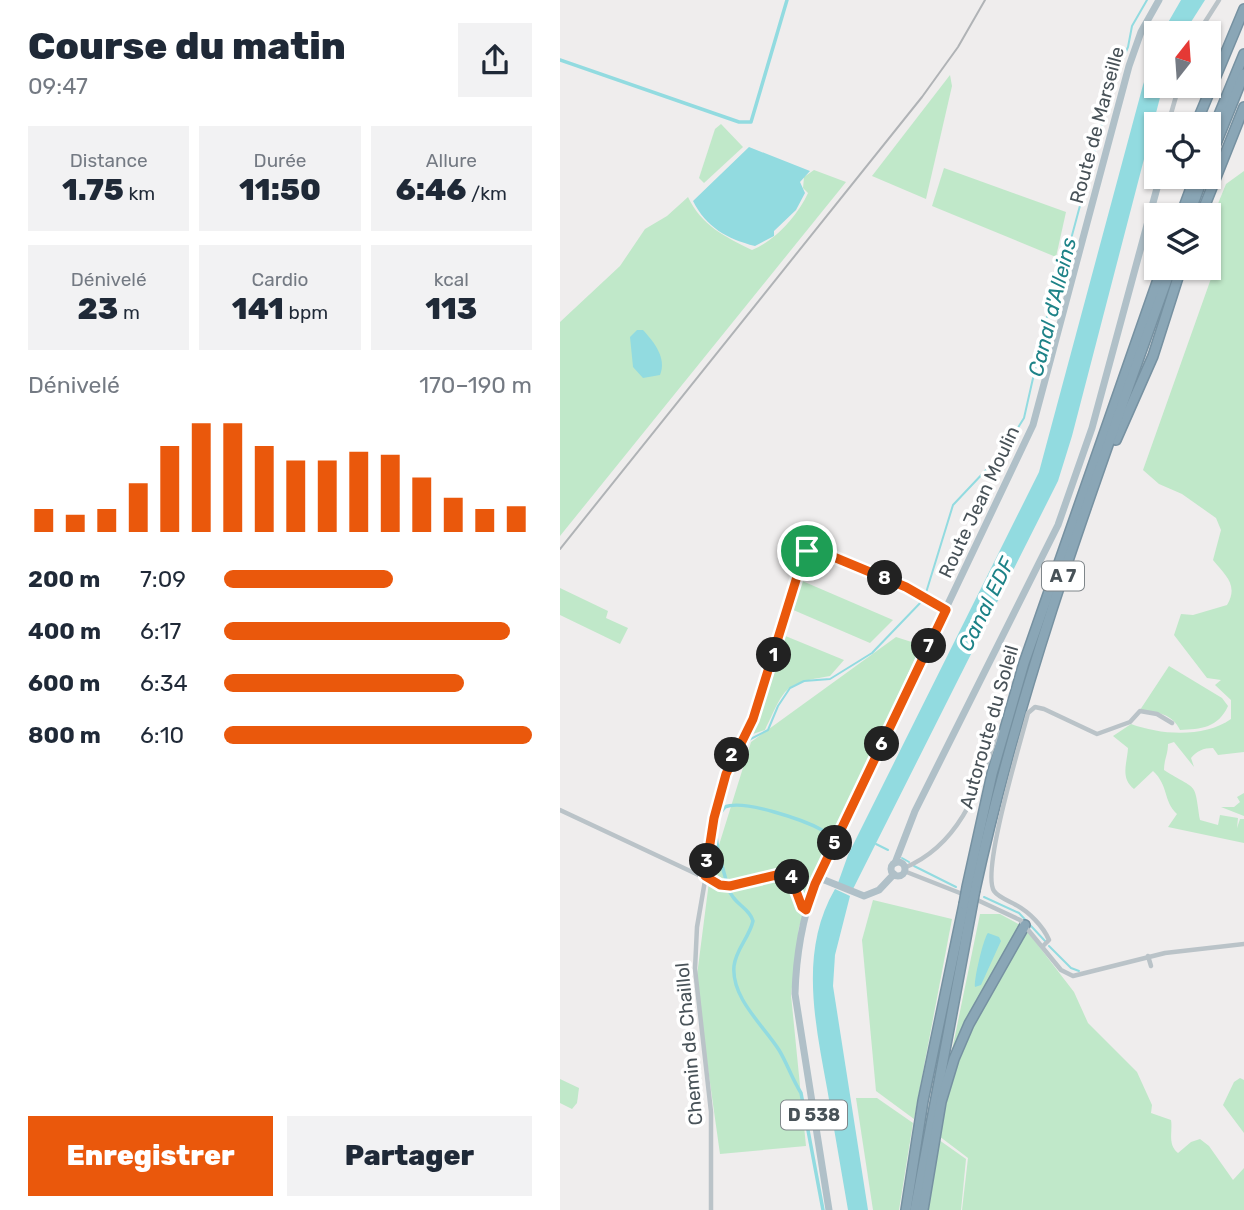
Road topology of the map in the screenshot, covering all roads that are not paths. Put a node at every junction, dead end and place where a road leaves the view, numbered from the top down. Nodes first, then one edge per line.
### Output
1 (1159, 0) edge
2 (1219, 0) edge
3 (1244, 9) edge
4 (1206, 21) edge
5 (1244, 54) edge
6 (1244, 74) edge
7 (1244, 107) edge
8 (1201, 112) edge
9 (1220, 112) edge
10 (1221, 131) edge
11 (1156, 189) edge
12 (1158, 189) edge
13 (1154, 195) junction
14 (1207, 203) edge
15 (1076, 263) joint
16 (1158, 280) edge
17 (1167, 280) edge
18 (1177, 280) edge
19 (1075, 542) junction
20 (946, 610) junction
21 (1172, 723) dead end
22 (998, 732) dead end
23 (855, 803) junction
24 (560, 810) edge
25 (900, 864) junction
26 (705, 876) junction
27 (819, 882) junction
28 (971, 889) junction
29 (968, 905) junction
30 (808, 910) junction
31 (1025, 925) junction
32 (1244, 944) edge
33 (1043, 946) junction
34 (1148, 956) junction
35 (1151, 966) dead end
36 (798, 1020) junction
37 (710, 1210) edge
38 (830, 1210) edge
39 (905, 1210) edge
40 (915, 1210) edge
41 (923, 1210) edge

1 - 15 main road, Route de Marseille / D 538
2 - 4 street
3 - 8 highway
5 - 9 highway
6 - 10 highway
7 - 14 highway
11 - 13 main road
12 - 13 street
13 - 25 main road
15 - 20 main road, Route Jean Moulin / D 538
16 - 28 highway, Autoroute du Soleil / A 7
17 - 19 highway, Autoroute du Soleil / A 7
18 - 19 highway
19 - 28 highway, Autoroute du Soleil / A 7
20 - 23 main road, Route Jean Moulin / D 538
20 - 26 street, Chemin de Chaillol
21 - 33 street
22 - 25 street
23 - 27 main road, D 538
23 - 27 main road, Route Jean Moulin / D 538
24 - 26 street
25 - 27 main road
25 - 31 street
26 - 30 street
26 - 37 street, Chemin de Chaillol
27 - 30 main road, Route Jean Moulin / D 538
28 - 29 highway, Autoroute du Soleil / A 7, bridge
29 - 39 highway, Autoroute du Soleil / A 7
29 - 40 highway, Autoroute du Soleil / A 7
30 - 36 main road, Route Jean Moulin / D 538
30 - 36 main road, Route Jean Moulin / D 538
31 - 33 street
31 - 41 highway
32 - 34 street
33 - 34 street
34 - 35 street
36 - 38 main road, Route Jean Moulin / D 538

